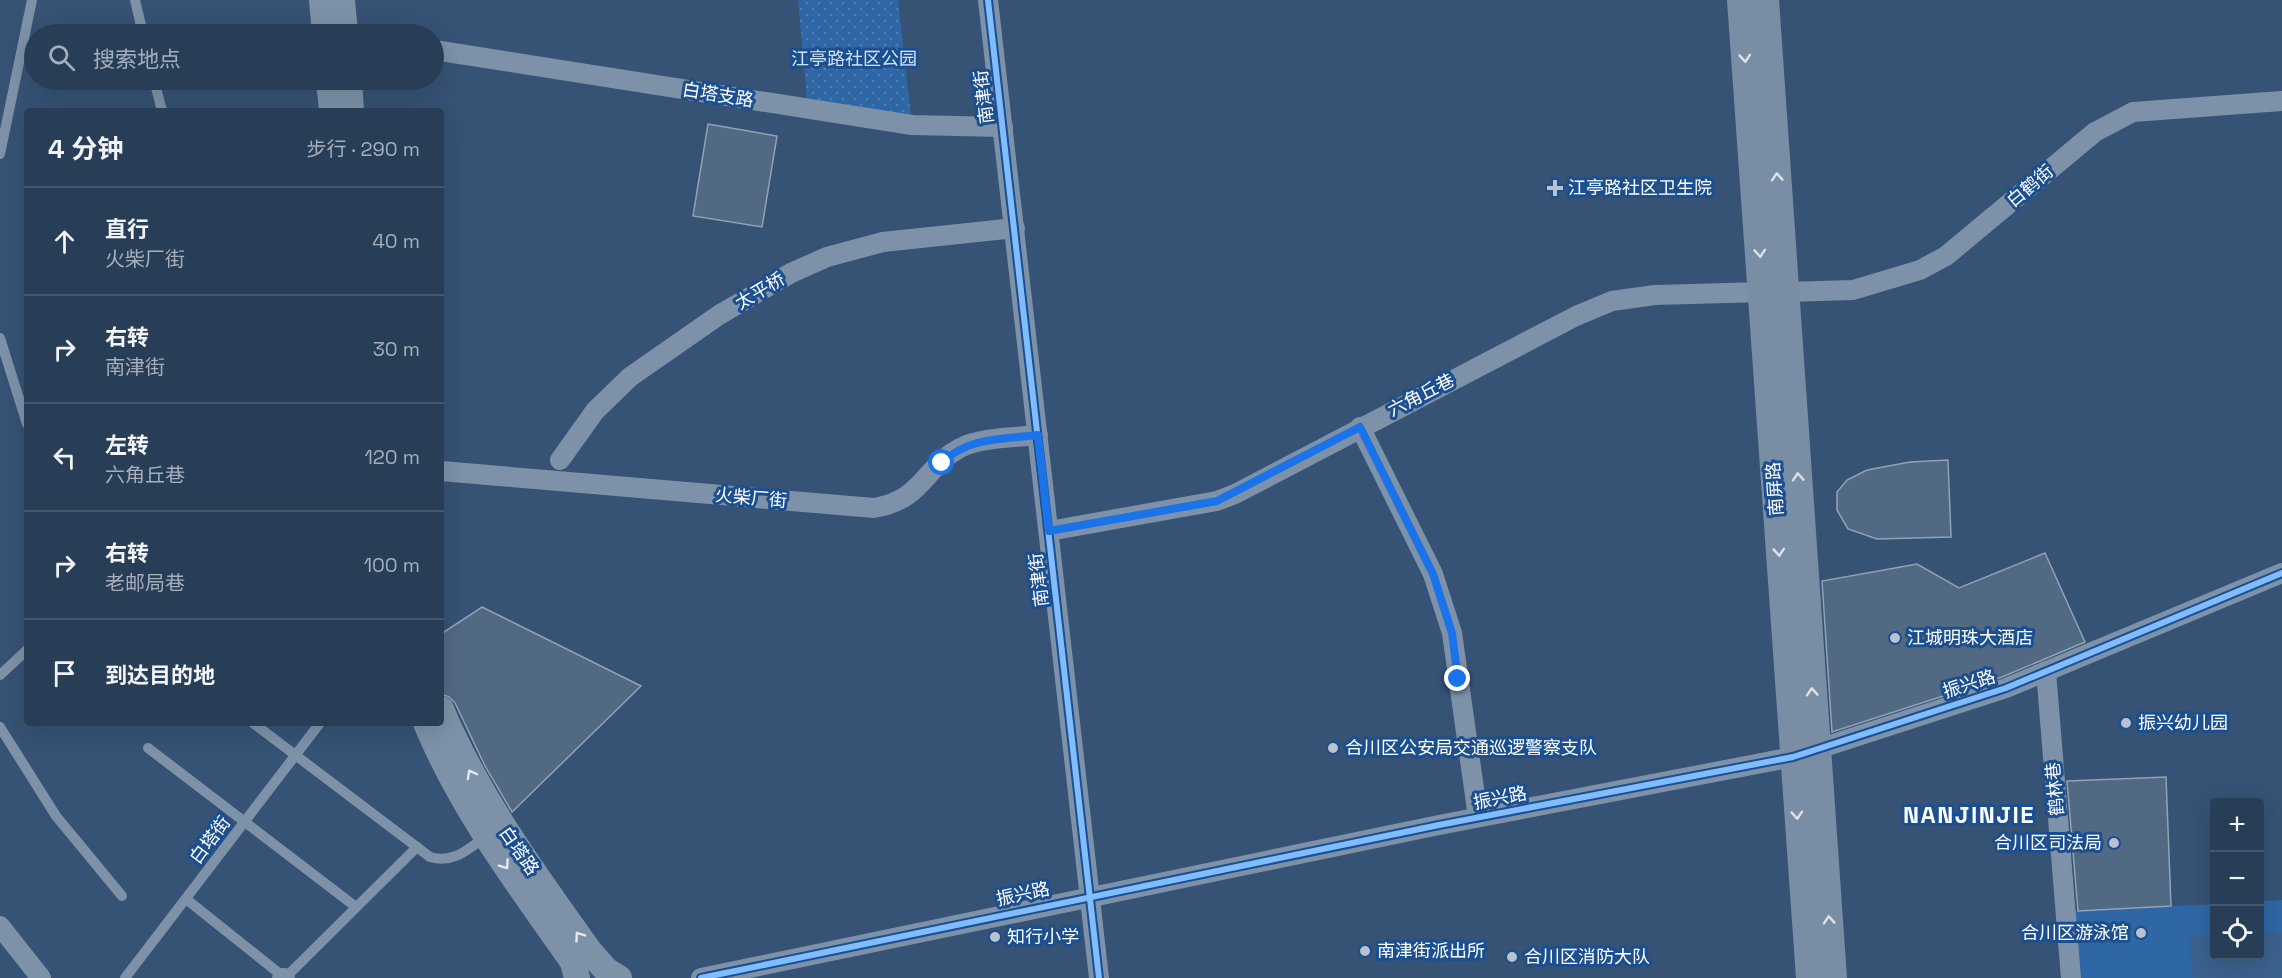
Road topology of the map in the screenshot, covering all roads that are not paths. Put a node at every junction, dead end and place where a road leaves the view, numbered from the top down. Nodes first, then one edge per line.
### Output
1 (32, 0) edge
2 (135, 0) edge
3 (322, 0) edge
4 (342, 0) edge
5 (988, 0) edge
6 (1741, 0) edge
7 (1765, 0) edge
8 (27, 24) edge
9 (141, 24) edge
10 (329, 24) edge
11 (335, 24) edge
12 (24, 38) edge
13 (444, 52) edge
14 (157, 90) edge
15 (330, 90) edge
16 (350, 90) edge
17 (2282, 101) edge
18 (161, 108) edge
19 (332, 108) edge
20 (351, 108) edge
21 (1003, 127) junction
22 (0, 154) edge
23 (1015, 228) junction
24 (1774, 292) junction
25 (0, 338) edge
26 (24, 414) edge
27 (1360, 427) junction
28 (1038, 435) junction
29 (560, 460) dead end
30 (444, 471) edge
31 (1049, 531) junction
32 (2282, 573) edge
33 (24, 653) edge
34 (2046, 671) junction
35 (0, 675) edge
36 (444, 716) edge
37 (257, 726) edge
38 (319, 726) edge
39 (427, 726) edge
40 (0, 727) edge
41 (148, 748) dead end
42 (1804, 754) junction
43 (296, 755) junction
44 (1478, 817) junction
45 (244, 822) junction
46 (485, 837) junction
47 (417, 847) junction
48 (122, 896) dead end
49 (1090, 896) junction
50 (186, 898) junction
51 (356, 907) junction
52 (0, 926) edge
53 (41, 978) edge
54 (125, 978) edge
55 (284, 978) edge
56 (577, 978) edge
57 (619, 978) edge
58 (700, 978) edge
59 (1099, 978) edge
60 (1810, 978) edge
61 (1833, 978) edge
62 (2071, 978) edge

1 - 8 lane
2 - 9 lane
3 - 10 street
4 - 11 street
5 - 21 street, 南津街
6 -> 24 main road, 南屏路
24 -> 7 main road, 南屏路
12 - 22 lane
13 - 21 street, 白塔支路
14 - 18 lane
15 - 19 street
16 - 20 street
17 - 24 street, 白鹤街
21 - 23 street, 南津街
23 - 28 street, 南津街
23 - 29 street, 太平桥
24 - 27 street, 六角丘巷
24 - 42 main road, 南屏路
25 - 26 lane
27 - 31 street, 六角丘巷
27 - 44 street
28 - 30 street, 火柴厂街
28 - 31 street, 南津街
31 - 49 street, 南津街
32 - 34 street, 振兴路
33 - 35 lane
34 - 42 street, 振兴路
34 - 62 street, 鹤林巷
57 -> 36 street, 白塔路
37 - 43 lane
38 - 43 lane, 白塔街
39 - 46 street, 白塔路
40 - 48 lane
41 - 45 lane
42 - 44 street, 振兴路
42 -> 60 main road, 南屏路
61 -> 42 main road, 南屏路
43 - 45 lane, 白塔街
43 - 47 lane
44 - 49 street, 振兴路
45 - 50 lane, 白塔街
45 - 51 lane
46 - 47 lane
46 -> 56 street, 白塔路
47 - 51 lane
49 - 58 street, 振兴路
49 - 59 street, 南津街
50 - 54 lane, 白塔街
50 - 55 lane
51 - 55 lane
52 - 53 street

